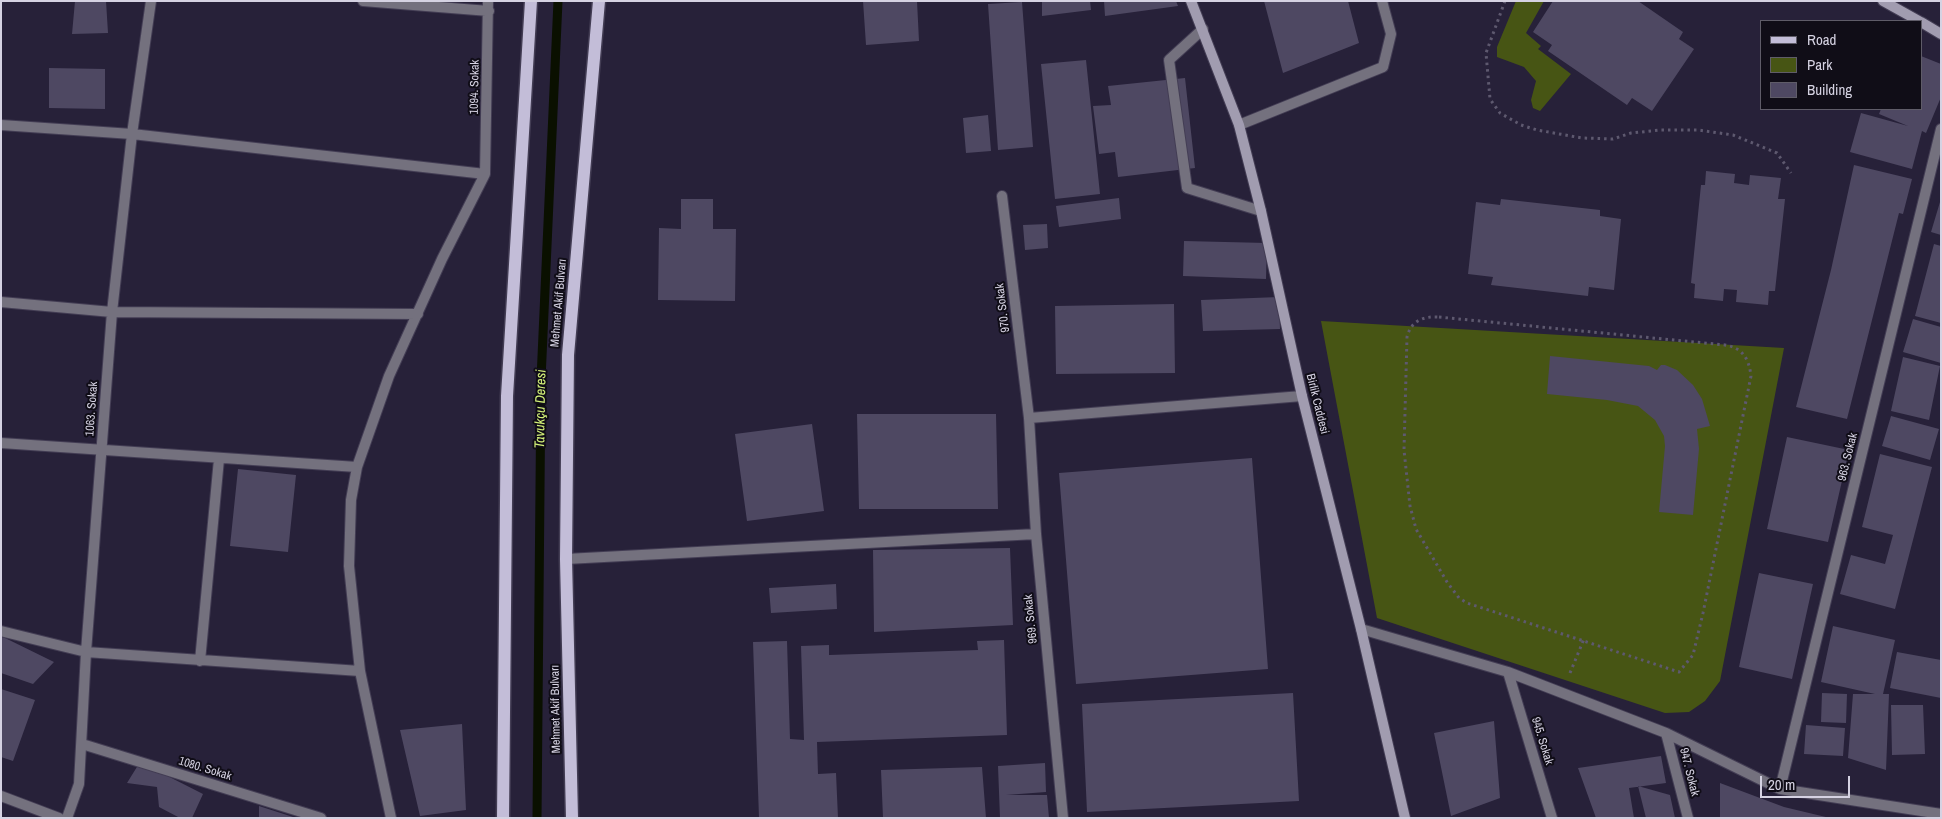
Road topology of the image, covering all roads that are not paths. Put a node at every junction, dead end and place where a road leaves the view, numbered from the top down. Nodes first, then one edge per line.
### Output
1 (151, 1) edge
2 (363, 1) edge
3 (531, 1) edge
4 (599, 1) edge
5 (1191, 1) edge
6 (1382, 1) edge
7 (1883, 1) edge
8 (1894, 4) edge
9 (489, 6) edge
10 (1917, 20) edge
11 (1922, 23) edge
12 (1203, 29) junction
13 (1941, 34) edge
14 (1238, 125) junction
15 (1, 126) edge
16 (1941, 130) edge
17 (132, 134) junction
18 (485, 174) junction
19 (1002, 196) dead end
20 (1261, 211) junction
21 (1, 302) edge
22 (112, 312) junction
23 (418, 314) junction
24 (1302, 396) junction
25 (1029, 418) junction
26 (1, 442) edge
27 (102, 449) junction
28 (219, 459) junction
29 (357, 468) junction
30 (1036, 534) junction
31 (566, 559) junction
32 (1361, 629) junction
33 (1, 631) edge
34 (86, 652) junction
35 (200, 661) junction
36 (360, 671) junction
37 (1508, 672) junction
38 (1666, 733) junction
39 (82, 744) junction
40 (1780, 790) junction
41 (1, 796) edge
42 (1941, 814) edge
43 (59, 818) edge
44 (67, 818) edge
45 (321, 818) edge
46 (391, 818) edge
47 (502, 818) edge
48 (572, 818) edge
49 (1063, 818) edge
50 (1405, 818) edge
51 (1552, 818) edge
52 (1688, 818) edge
53 (1939, 818) edge

1 - 17 street, 1063. Sokak
2 - 9 street
3 - 47 main road
4 - 31 main road, Mehmet Akif Bulvarı
5 - 12 main road, Birlik Caddesi
6 - 14 street
7 - 8 main road
8 - 10 main road
9 - 18 street, 1094. Sokak
11 - 13 main road
12 - 14 main road, Birlik Caddesi
12 - 20 street
14 - 20 main road, Birlik Caddesi
15 - 17 street
16 - 40 street, 963. Sokak
17 - 18 street
17 - 22 street, 1063. Sokak
18 - 23 street
19 - 25 street, 970. Sokak
20 - 24 main road, Birlik Caddesi
21 - 22 street
22 - 23 street
22 - 27 street, 1063. Sokak
23 - 29 street
24 - 25 street
24 - 32 main road, Birlik Caddesi
25 - 30 street, 969. Sokak
26 - 27 street
27 - 28 street
27 - 34 street, 1063. Sokak
28 - 29 street
28 - 35 street
29 - 36 street
30 - 31 street
30 - 49 street, 969. Sokak
31 - 48 main road, Mehmet Akif Bulvarı
32 - 37 street
32 - 50 main road, Birlik Caddesi
33 - 34 street
34 - 35 street
34 - 39 street, 1063. Sokak
35 - 36 street
36 - 46 street
37 - 38 street
37 - 51 street, 945. Sokak
38 - 40 street
38 - 52 street, 947. Sokak
39 - 44 street, 1063. Sokak
39 - 45 street, 1080. Sokak
40 - 42 street
41 - 43 street
42 - 53 street

